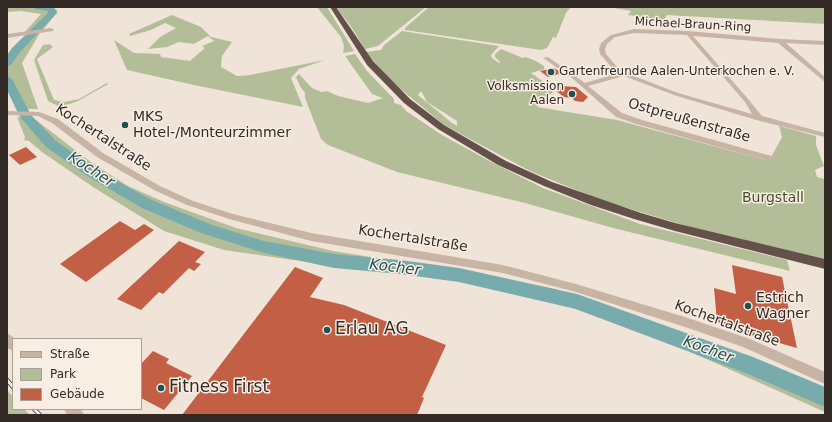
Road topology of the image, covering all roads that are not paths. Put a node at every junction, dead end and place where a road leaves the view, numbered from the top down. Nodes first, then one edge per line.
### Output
1 (333, 7) edge
2 (51, 30) dead end
3 (688, 33) junction
4 (7, 36) edge
5 (780, 41) junction
6 (825, 43) edge
7 (546, 58) dead end
8 (624, 74) junction
9 (825, 80) edge
10 (584, 85) junction
11 (9, 113) edge
12 (760, 118) junction
13 (825, 135) edge
14 (772, 158) dead end
15 (825, 264) edge
16 (825, 378) edge

1 - 15 highway
2 - 4 street
3 - 5 street, Michael-Braun-Ring
3 - 8 street, Michael-Braun-Ring
3 - 12 street
5 - 6 street, Michael-Braun-Ring
5 - 9 street
7 - 10 street, Ostpreußenstraße
8 - 10 street
8 - 12 street
10 - 14 street, Ostpreußenstraße
11 - 16 street, Kochertalstraße
12 - 13 street

